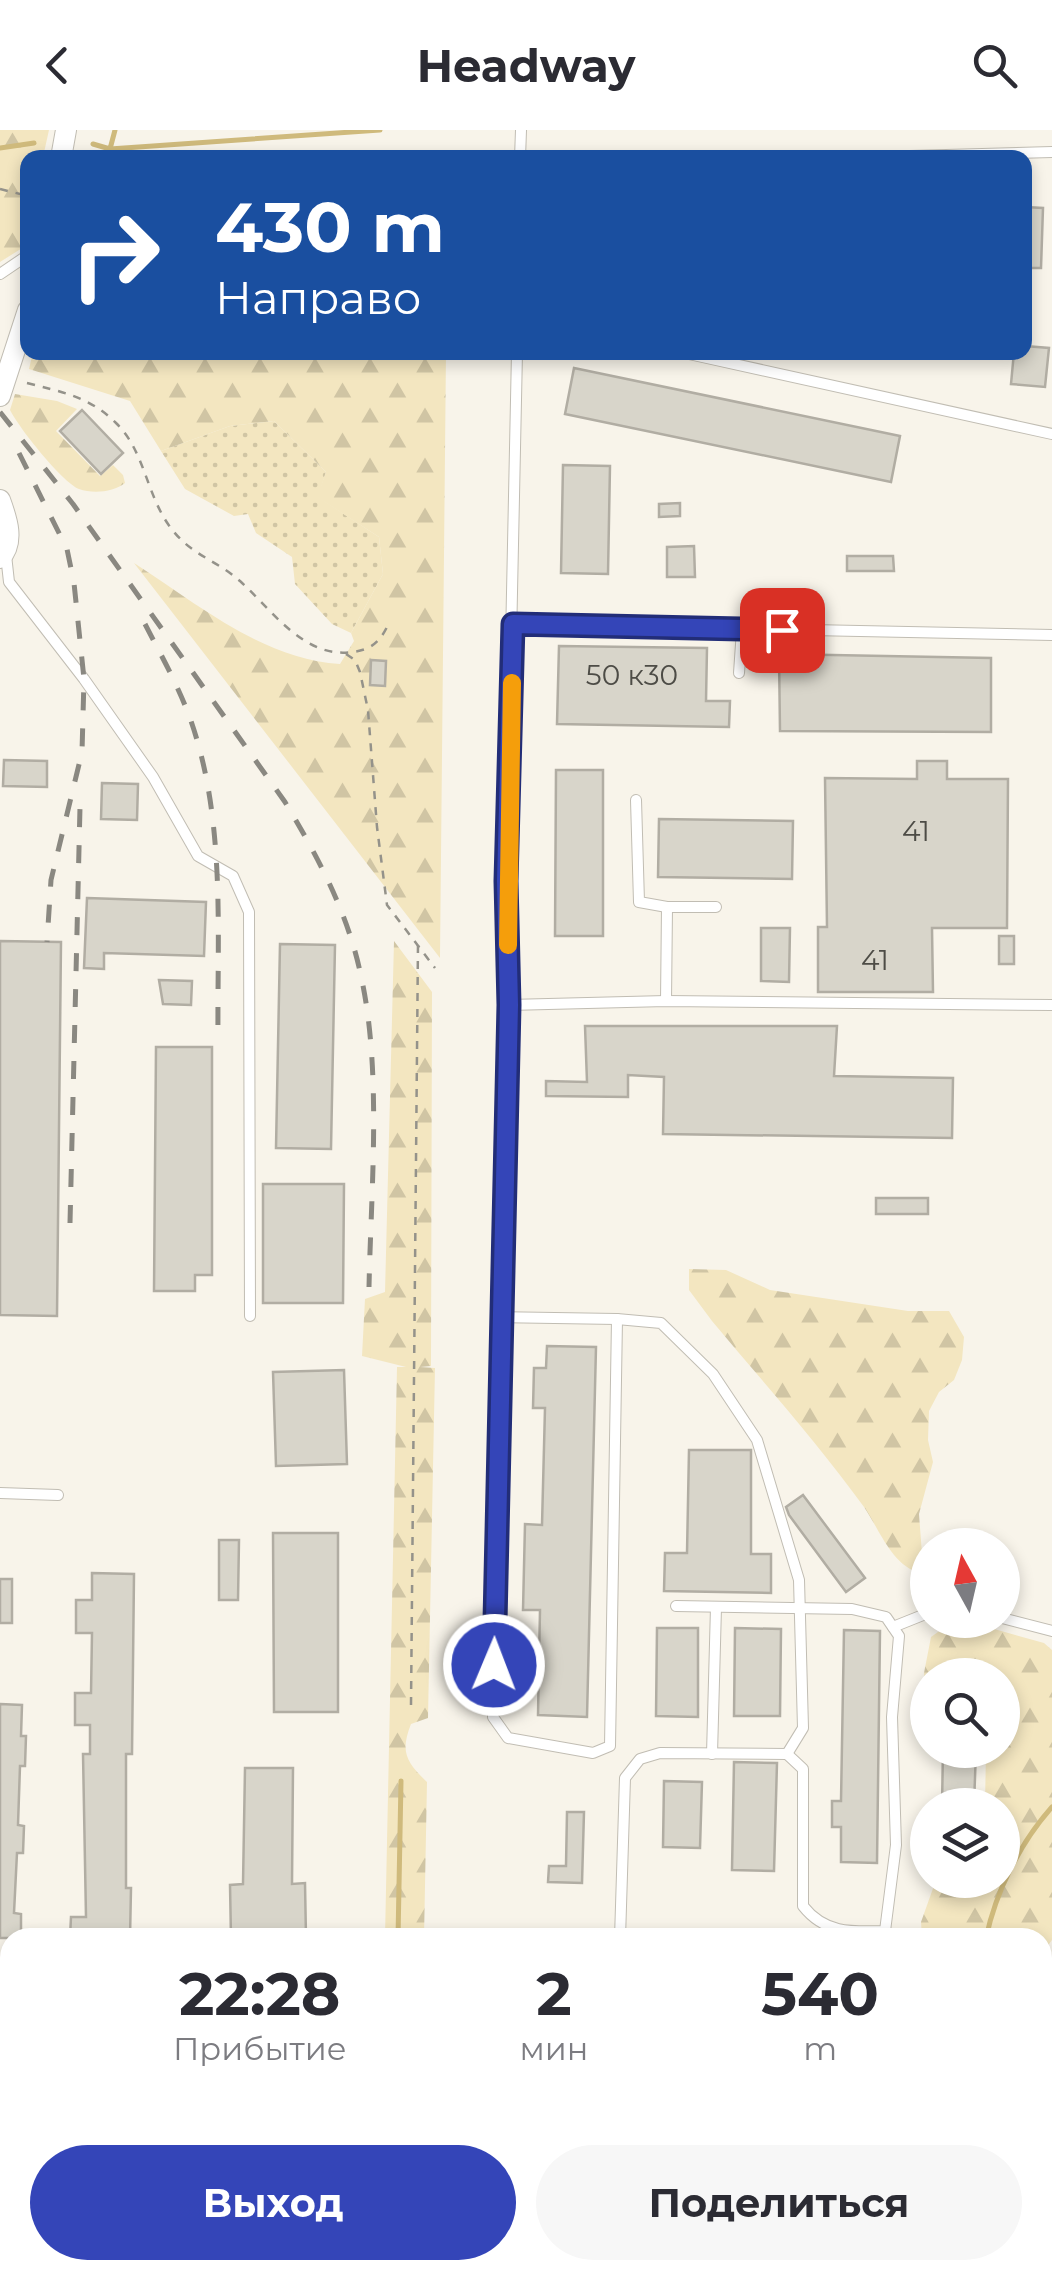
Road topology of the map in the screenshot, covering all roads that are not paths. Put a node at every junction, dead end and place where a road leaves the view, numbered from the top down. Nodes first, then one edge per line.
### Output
1 (20, 335) edge
2 (517, 360) edge
3 (716, 360) edge
4 (3, 388) edge
5 (1052, 434) edge
6 (0, 500) edge
7 (3, 556) edge
8 (513, 624) junction
9 (742, 630) junction
10 (1052, 635) edge
11 (739, 673) dead end
12 (636, 800) dead end
13 (667, 907) junction
14 (716, 907) dead end
15 (666, 1001) junction
16 (1052, 1004) edge
17 (509, 1005) junction
18 (250, 1316) dead end
19 (500, 1317) junction
20 (618, 1319) junction
21 (0, 1494) edge
22 (58, 1495) dead end
23 (676, 1606) dead end
24 (716, 1606) junction
25 (800, 1608) junction
26 (910, 1620) edge
27 (1020, 1623) edge
28 (893, 1627) junction
29 (1052, 1631) edge
30 (712, 1754) junction
31 (787, 1754) junction
32 (620, 1928) edge
33 (832, 1928) edge
34 (885, 1928) edge

1 - 4 street
2 - 8 lane
3 - 5 lane
6 - 7 street
7 - 18 lane
8 - 9 lane
8 - 17 lane
9 - 10 lane
9 - 11 lane
12 - 13 lane
13 - 14 lane
13 - 15 lane
15 - 16 lane
15 - 17 lane
17 - 19 lane
19 - 20 lane
19 - 20 lane
20 - 25 lane
21 - 22 lane
23 - 24 lane
24 - 25 lane
24 - 30 lane
25 - 28 lane
25 - 31 lane
26 - 28 lane
27 - 29 lane
28 - 34 lane
30 - 31 lane
30 - 32 lane
31 - 33 lane

